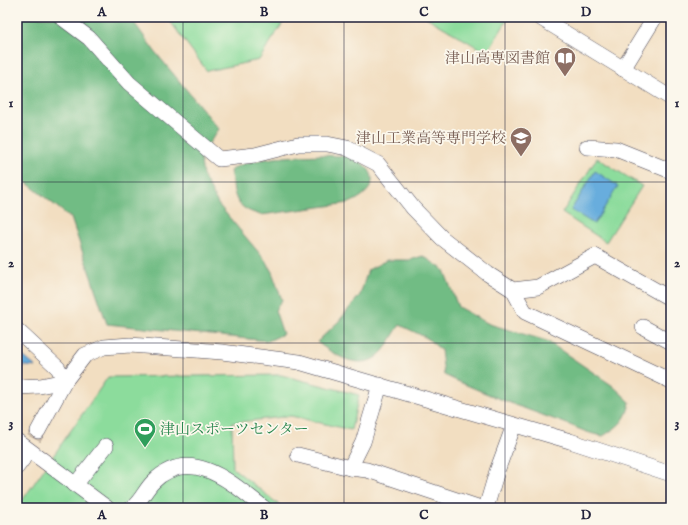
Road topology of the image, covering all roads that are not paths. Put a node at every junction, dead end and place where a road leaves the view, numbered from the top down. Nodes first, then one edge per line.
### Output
1 (61, 17) edge
2 (539, 17) edge
3 (655, 17) edge
4 (623, 69) junction
5 (671, 98) edge
6 (587, 147) dead end
7 (671, 171) edge
8 (513, 290) junction
9 (671, 299) edge
10 (643, 327) dead end
11 (17, 330) edge
12 (671, 342) edge
13 (65, 381) junction
14 (671, 381) edge
15 (380, 384) junction
16 (17, 387) edge
17 (514, 425) junction
18 (38, 431) tunnel mouth
19 (17, 441) edge
20 (106, 446) dead end
21 (298, 455) dead end
22 (350, 468) junction
23 (671, 474) edge
24 (76, 485) junction
25 (107, 508) edge
26 (132, 508) edge
27 (264, 508) edge
28 (481, 508) edge
29 (486, 508) edge

1 - 8 street
2 - 4 street
3 - 4 street
4 - 5 street
6 - 7 street
8 - 9 street
8 - 14 street
10 - 12 street
11 - 13 street
13 - 15 street
13 - 16 street
13 - 18 street
15 - 17 street
15 - 22 street
17 - 23 street
17 - 29 street
19 - 24 street
20 - 24 street
21 - 22 street
22 - 28 street
24 - 25 street
26 - 27 street

